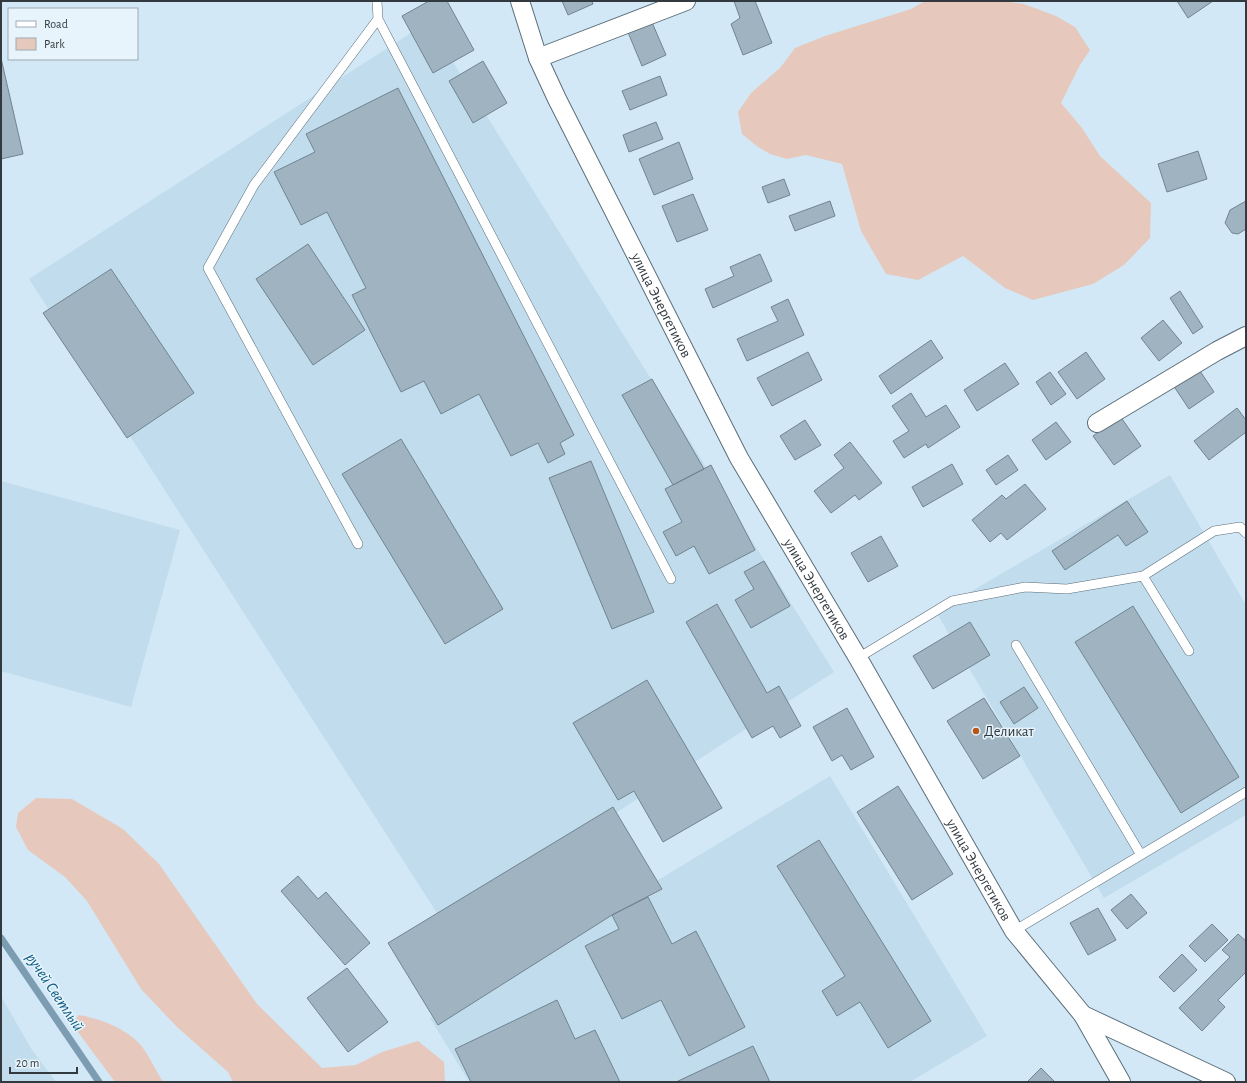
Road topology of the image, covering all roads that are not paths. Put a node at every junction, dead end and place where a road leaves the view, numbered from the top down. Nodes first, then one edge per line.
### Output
1 (377, 1) edge
2 (520, 1) edge
3 (686, 1) edge
4 (378, 19) junction
5 (538, 58) junction
6 (1246, 336) edge
7 (1097, 423) dead end
8 (1246, 533) edge
9 (358, 544) dead end
10 (1142, 576) junction
11 (671, 579) dead end
12 (1016, 645) dead end
13 (1189, 651) dead end
14 (858, 658) junction
15 (1246, 792) edge
16 (1140, 855) junction
17 (1014, 931) junction
18 (1083, 1015) junction
19 (1121, 1082) edge
20 (1226, 1082) edge

1 - 4 lane
2 - 5 street, улица Энергетиков
3 - 5 street
4 - 9 lane
4 - 11 lane
5 - 14 street, улица Энергетиков
6 - 7 street
8 - 10 lane
10 - 13 lane
10 - 14 lane
12 - 16 lane
14 - 17 street, улица Энергетиков
15 - 16 lane
16 - 17 lane
17 - 18 street, улица Энергетиков
18 - 19 street
18 - 20 street, улица Энергетиков

